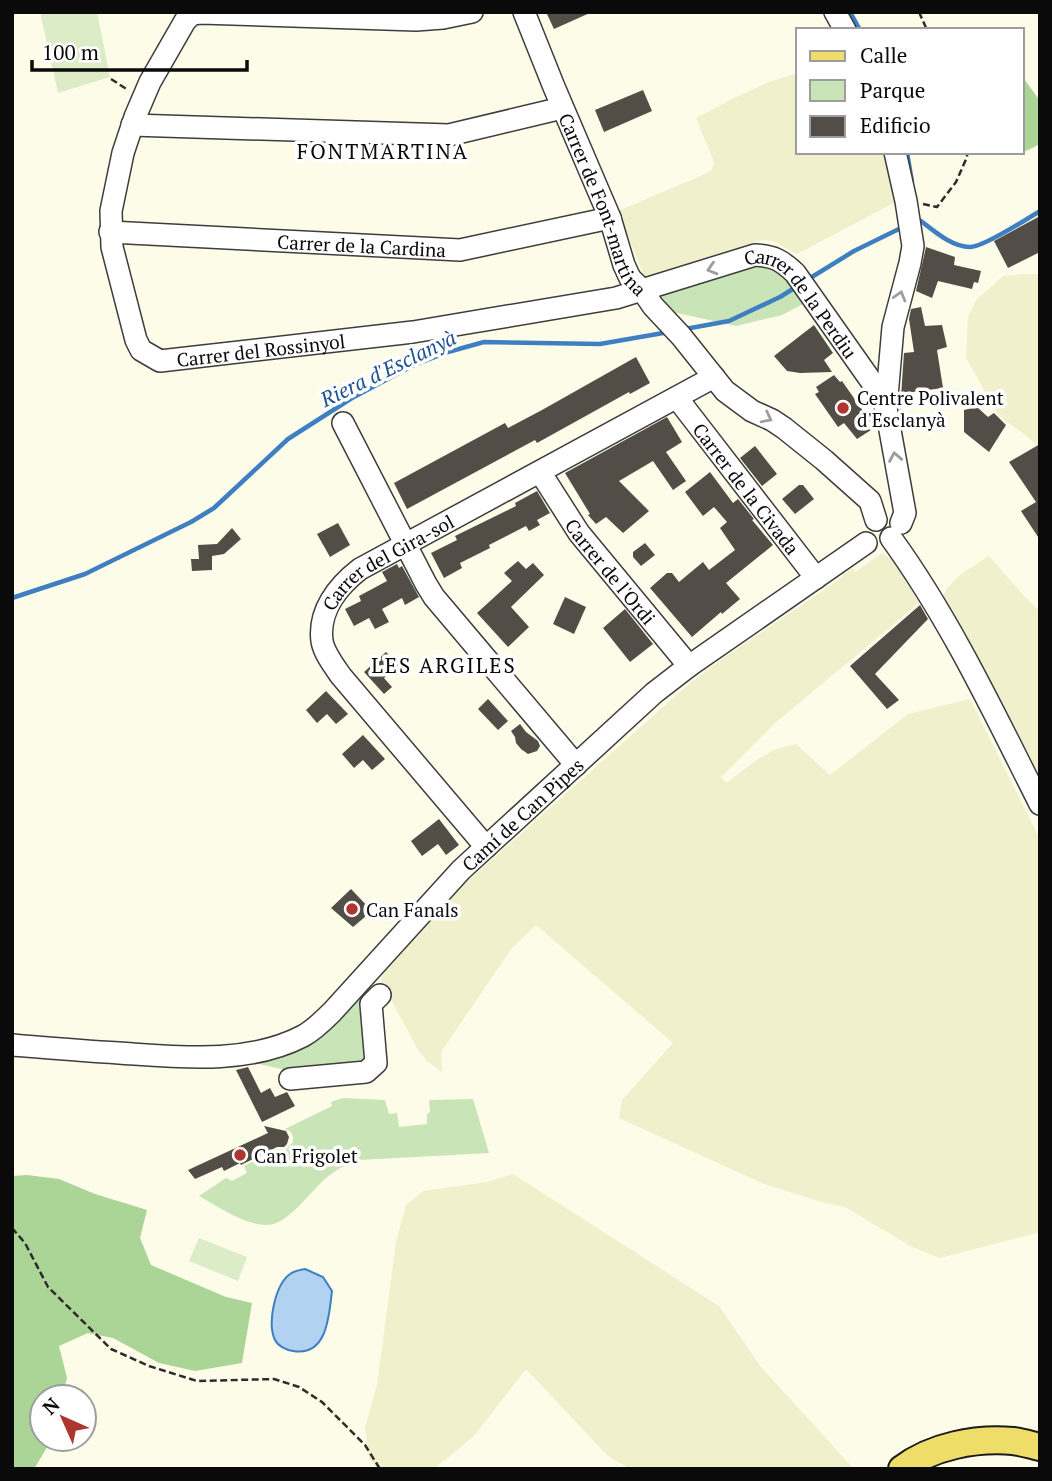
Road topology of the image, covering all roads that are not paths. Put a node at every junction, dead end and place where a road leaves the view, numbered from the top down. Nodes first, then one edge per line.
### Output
1 (472, 12) edge
2 (524, 12) edge
3 (835, 12) edge
4 (844, 28) edge
5 (562, 108) junction
6 (132, 125) junction
7 (895, 154) edge
8 (610, 218) junction
9 (110, 232) junction
10 (642, 290) junction
11 (889, 361) junction
12 (867, 376) junction
13 (714, 377) junction
14 (677, 398) junction
15 (887, 408) junction
16 (344, 423) dead end
17 (540, 472) junction
18 (885, 531) junction
19 (406, 545) junction
20 (816, 578) junction
21 (689, 666) junction
22 (576, 765) junction
23 (1040, 804) edge
24 (486, 847) junction
25 (380, 995) dead end
26 (12, 1045) edge
27 (290, 1079) dead end
28 (1040, 1447) edge
29 (1040, 1454) edge
30 (902, 1469) edge
31 (916, 1469) edge

1 - 6 street, Carrer del Rossinyol
2 - 5 street, Carrer de Font-martina
3 - 4 street
5 - 6 street
5 - 8 street, Carrer de Font-martina
6 - 9 street, Carrer del Rossinyol
11 -> 7 street
8 - 9 street, Carrer de la Cardina
8 - 10 street, Carrer de Font-martina
9 - 10 street, Carrer del Rossinyol
12 -> 10 street, Carrer de la Perdiu
10 - 13 street, Carrer de Font-martina
11 - 12 street, Carrer de la Perdiu
11 - 15 street
12 - 15 street, Carrer de la Perdiu
13 - 14 street, Carrer del Gira-sol
13 -> 18 street, Carrer de Font-martina
14 - 17 street, Carrer del Gira-sol
14 - 20 street, Carrer de la Civada
18 -> 15 street
16 - 19 street
17 - 19 street, Carrer del Gira-sol
17 - 21 street, Carrer de l'Ordi
18 - 20 street, Camí de Can Pipes
18 - 23 street, Carrer de Font-martina
19 - 22 street
19 - 24 street, Carrer del Gira-sol
20 - 21 street, Camí de Can Pipes
21 - 22 street, Camí de Can Pipes
22 - 24 street, Camí de Can Pipes
24 - 26 street, Camí de Can Pipes
25 - 27 street
28 - 30 main road
29 - 31 main road

